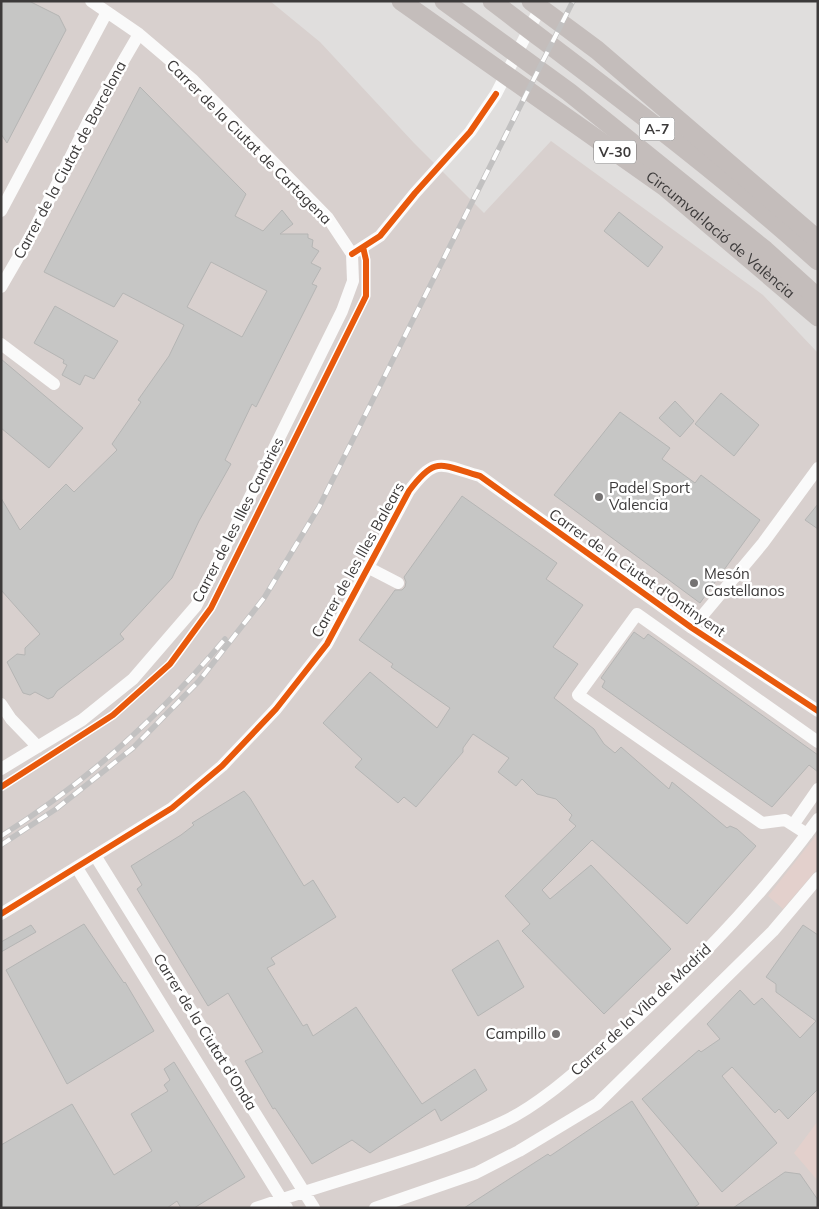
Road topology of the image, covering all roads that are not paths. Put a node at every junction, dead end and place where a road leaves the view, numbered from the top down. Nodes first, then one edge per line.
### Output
1 (91, 1) edge
2 (401, 1) edge
3 (444, 1) edge
4 (492, 1) edge
5 (532, 1) edge
6 (543, 1) edge
7 (106, 12) junction
8 (139, 34) junction
9 (1, 210) edge
10 (818, 240) edge
11 (352, 254) junction
12 (818, 261) edge
13 (1, 287) edge
14 (818, 298) edge
15 (818, 317) edge
16 (1, 344) edge
17 (54, 384) dead end
18 (438, 465) joint
19 (818, 468) edge
20 (369, 568) junction
21 (398, 583) dead end
22 (692, 628) junction
23 (1, 704) edge
24 (818, 711) edge
25 (816, 738) edge
26 (38, 747) junction
27 (2, 768) edge
28 (818, 790) edge
29 (818, 819) edge
30 (793, 824) junction
31 (807, 834) junction
32 (96, 857) junction
33 (77, 868) junction
34 (818, 878) edge
35 (1, 914) edge
36 (304, 1192) junction
37 (284, 1204) edge
38 (256, 1208) edge
39 (314, 1208) edge
40 (375, 1208) edge

1 - 7 street, Carrer de la Ciutat de Cartagena
2 - 15 highway, Circumval·lació de València / V-30
3 - 14 highway, A-7
4 - 12 highway, A-7
5 - 10 highway
6 - 11 street
7 - 8 street, Carrer de la Ciutat de Cartagena
7 - 9 street
8 - 11 street, Carrer de la Ciutat de Cartagena
8 - 13 street, Carrer de la Ciutat de Barcelona
11 - 26 street, Carrer de les Illes Canàries
16 - 17 street
18 - 20 street, Carrer de les Illes Balears
18 - 22 street, Carrer de la Ciutat d'Ontinyent
19 - 22 street
20 - 21 street
20 - 32 street, Carrer de les Illes Balears
22 - 24 street, Carrer de la Ciutat d'Ontinyent
23 - 26 street
25 - 30 street
26 - 27 street, Carrer de les Illes Canàries
28 - 30 street
29 - 31 street, Carrer de la Vila de Madrid
30 - 31 street
31 - 36 street, Carrer de la Vila de Madrid
32 - 33 street, Carrer de les Illes Balears
32 - 36 street, Carrer de la Ciutat d’Onda
33 - 35 street, Carrer de les Illes Balears
33 - 37 street, Carrer de la Ciutat d’Onda
34 - 40 street
36 - 37 street, Carrer de la Vila de Madrid
36 - 39 street, Carrer de la Ciutat d’Onda
37 - 38 street, Carrer de la Vila de Madrid

